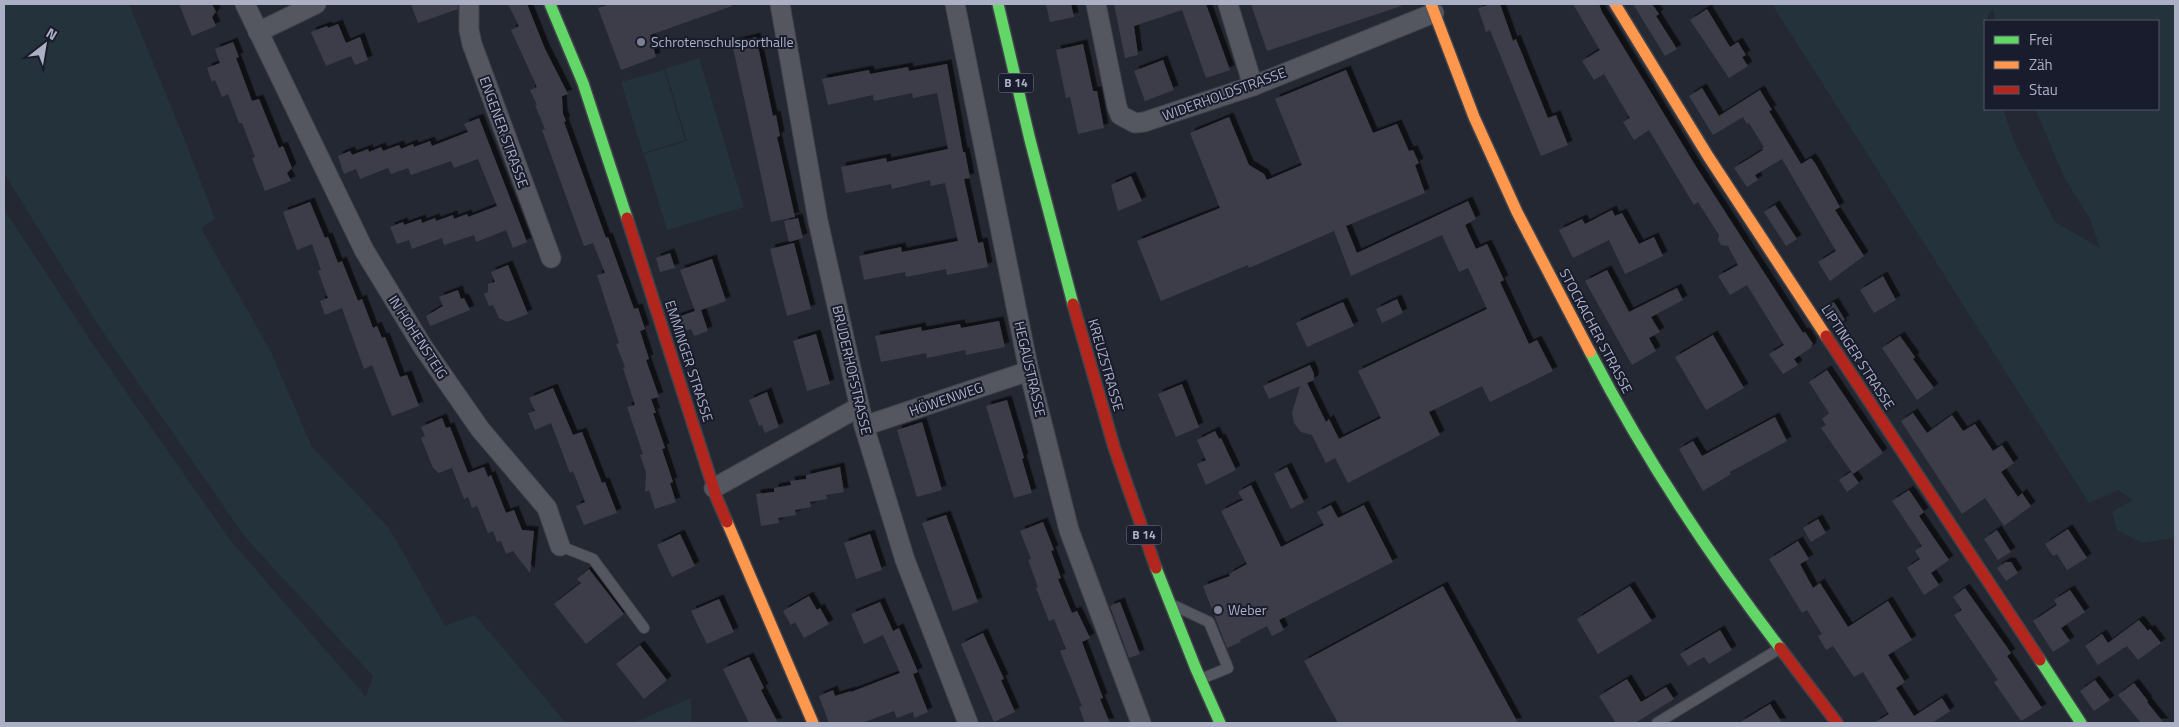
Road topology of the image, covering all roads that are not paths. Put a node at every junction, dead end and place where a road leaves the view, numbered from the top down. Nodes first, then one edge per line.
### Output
1 (245, 4) edge
2 (316, 4) edge
3 (469, 4) edge
4 (550, 4) edge
5 (780, 4) edge
6 (955, 4) edge
7 (998, 4) edge
8 (1096, 4) edge
9 (1228, 4) edge
10 (1614, 4) edge
11 (1432, 8) edge
12 (258, 32) junction
13 (1253, 86) junction
14 (551, 258) dead end
15 (1029, 371) junction
16 (859, 407) junction
17 (864, 426) junction
18 (714, 488) junction
19 (560, 546) joint
20 (1169, 602) junction
21 (644, 628) dead end
22 (1780, 649) junction
23 (1200, 680) junction
24 (813, 723) edge
25 (968, 723) edge
26 (1141, 723) edge
27 (1220, 723) edge
28 (1657, 723) edge
29 (1837, 723) edge
30 (2080, 723) edge

1 - 12 street, IN HOHENSTEIG
2 - 12 street
3 - 14 street, ENGENER STRASSE
4 - 18 street, EMMINGER STRASSE
5 - 16 street, BRUDERHOFSTRASSE
6 - 15 street, HEGAUSTRASSE
7 - 20 street, KREUZSTRASSE / B 14
8 - 13 street, WIDERHOLDSTRASSE
9 - 13 street
10 - 30 street, LIPTINGER STRASSE
11 - 13 street, WIDERHOLDSTRASSE
11 - 22 street, STOCKACHER STRASSE
12 - 19 street, IN HOHENSTEIG
15 - 17 street, HÖWENWEG
15 - 26 street, HEGAUSTRASSE
16 - 17 street, BRUDERHOFSTRASSE
16 - 18 street
17 - 25 street, BRUDERHOFSTRASSE
18 - 24 street, EMMINGER STRASSE
19 - 21 lane, IN HOHENSTEIG
20 - 23 street, KREUZSTRASSE / B 14
20 - 23 lane
22 - 28 lane
22 - 29 street, STOCKACHER STRASSE
23 - 27 street, KREUZSTRASSE / B 14

